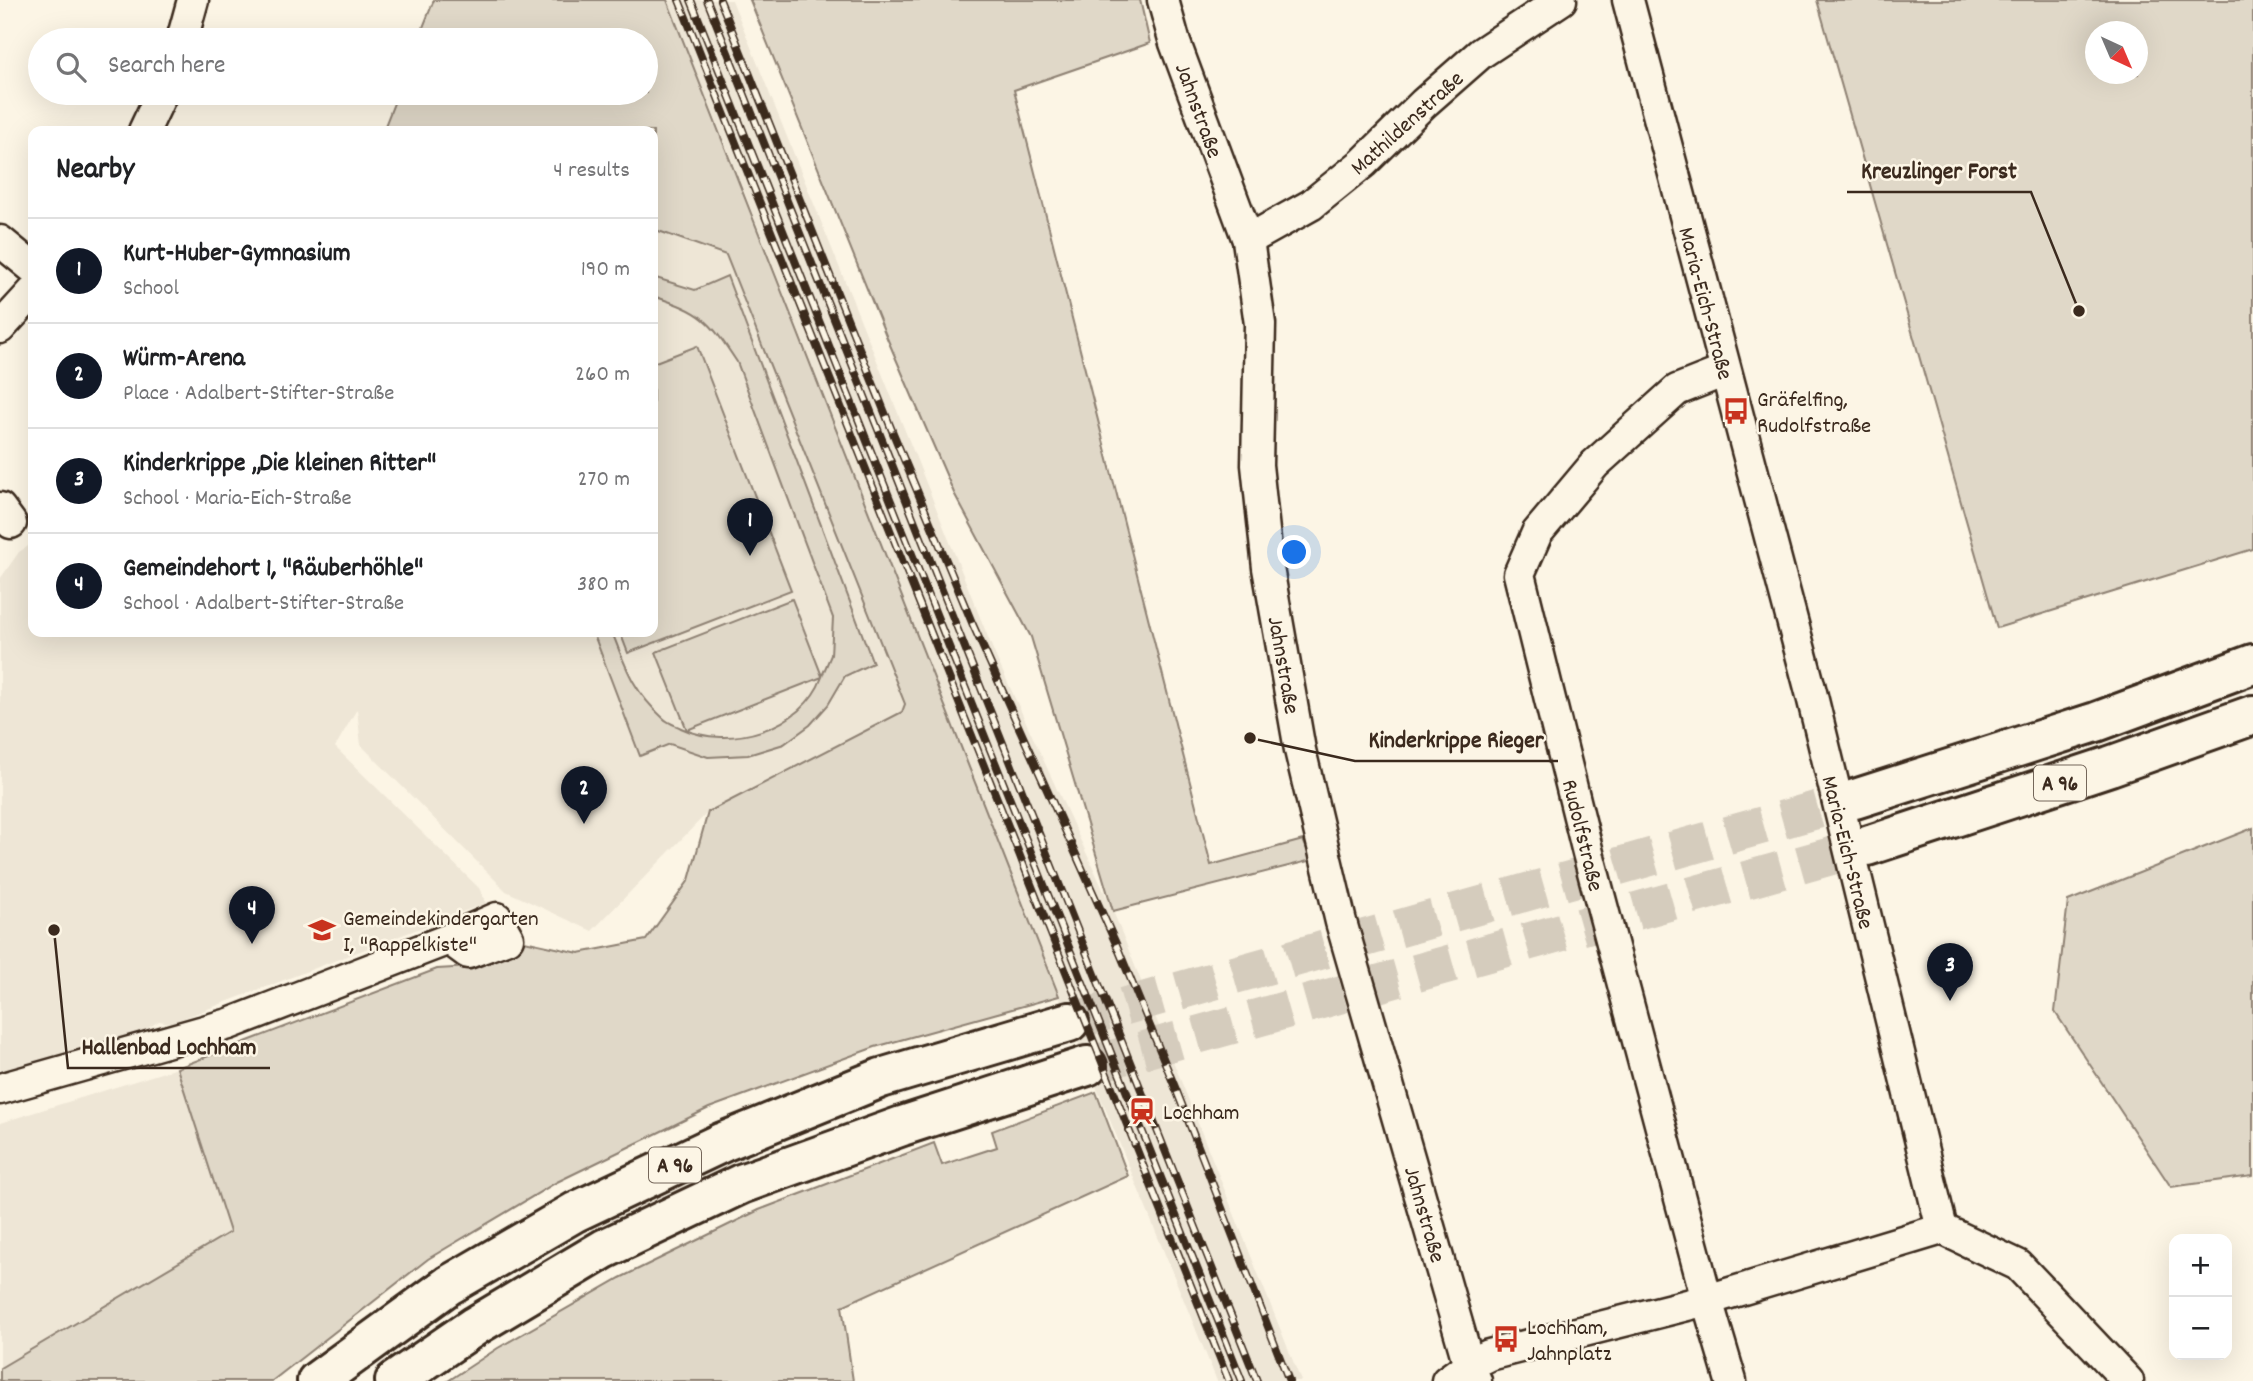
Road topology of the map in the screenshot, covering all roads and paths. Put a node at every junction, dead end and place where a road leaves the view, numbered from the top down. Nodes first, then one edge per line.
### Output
1 (193, 0) edge
2 (1163, 0) edge
3 (1561, 0) edge
4 (1628, 0) edge
5 (185, 28) edge
6 (156, 105) edge
7 (146, 126) edge
8 (1248, 240) junction
9 (0, 241) edge
10 (28, 264) edge
11 (28, 297) edge
12 (0, 328) edge
13 (1725, 371) junction
14 (2253, 664) edge
15 (2253, 715) edge
16 (1855, 799) tunnel mouth
17 (1867, 846) tunnel mouth
18 (449, 939) dead end
19 (1069, 1022) tunnel mouth
20 (1087, 1066) tunnel mouth
21 (0, 1089) edge
22 (1942, 1229) junction
23 (1707, 1300) junction
24 (1462, 1377) edge
25 (317, 1381) edge
26 (395, 1381) edge
27 (1731, 1381) edge
28 (2129, 1381) edge

1 - 5 street
2 - 8 street, Jahnstraße
3 - 8 street, Mathildenstraße
4 - 13 street, Maria-Eich-Straße
6 - 7 street
8 - 24 street, Jahnstraße
9 - 10 street
11 - 12 street
13 - 22 street, Maria-Eich-Straße
13 - 23 street, Rudolfstraße
14 - 16 highway, A 96
15 - 17 highway, A 96
18 - 21 street
19 - 25 highway, A 96
20 - 26 highway, A 96
22 - 23 street
22 - 28 street
23 - 24 street
23 - 27 street, Rudolfstraße

